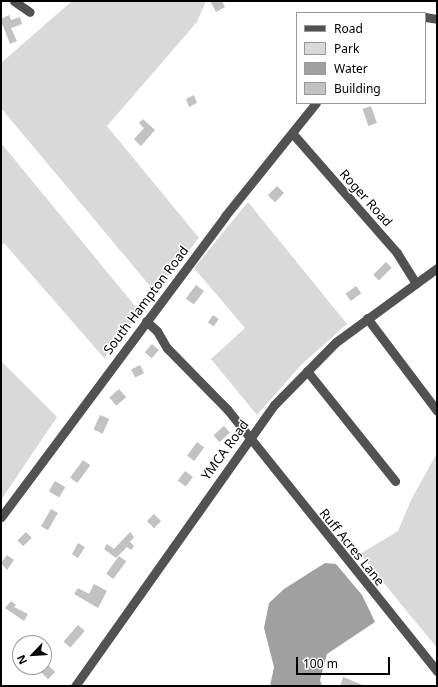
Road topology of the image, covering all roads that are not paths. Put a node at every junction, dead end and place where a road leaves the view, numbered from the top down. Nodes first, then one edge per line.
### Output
1 (14, 1) edge
2 (30, 12) dead end
3 (426, 17) edge
4 (437, 19) edge
5 (315, 104) edge
6 (293, 134) junction
7 (437, 268) edge
8 (416, 283) junction
9 (367, 318) junction
10 (146, 321) junction
11 (306, 370) junction
12 (437, 411) edge
13 (250, 438) junction
14 (395, 481) dead end
15 (1, 517) edge
16 (437, 671) edge
17 (75, 686) edge

1 - 2 street
3 - 4 street
5 - 6 street, South Hampton Road
6 - 8 street, Roger Road
6 - 10 street, South Hampton Road
7 - 8 street, YMCA Road
8 - 9 street, YMCA Road
9 - 11 street, YMCA Road
9 - 12 street
10 - 13 street, Ruff Acres Lane
10 - 15 street, South Hampton Road
11 - 13 street, YMCA Road
11 - 14 street
13 - 16 street, Ruff Acres Lane
13 - 17 street, YMCA Road

